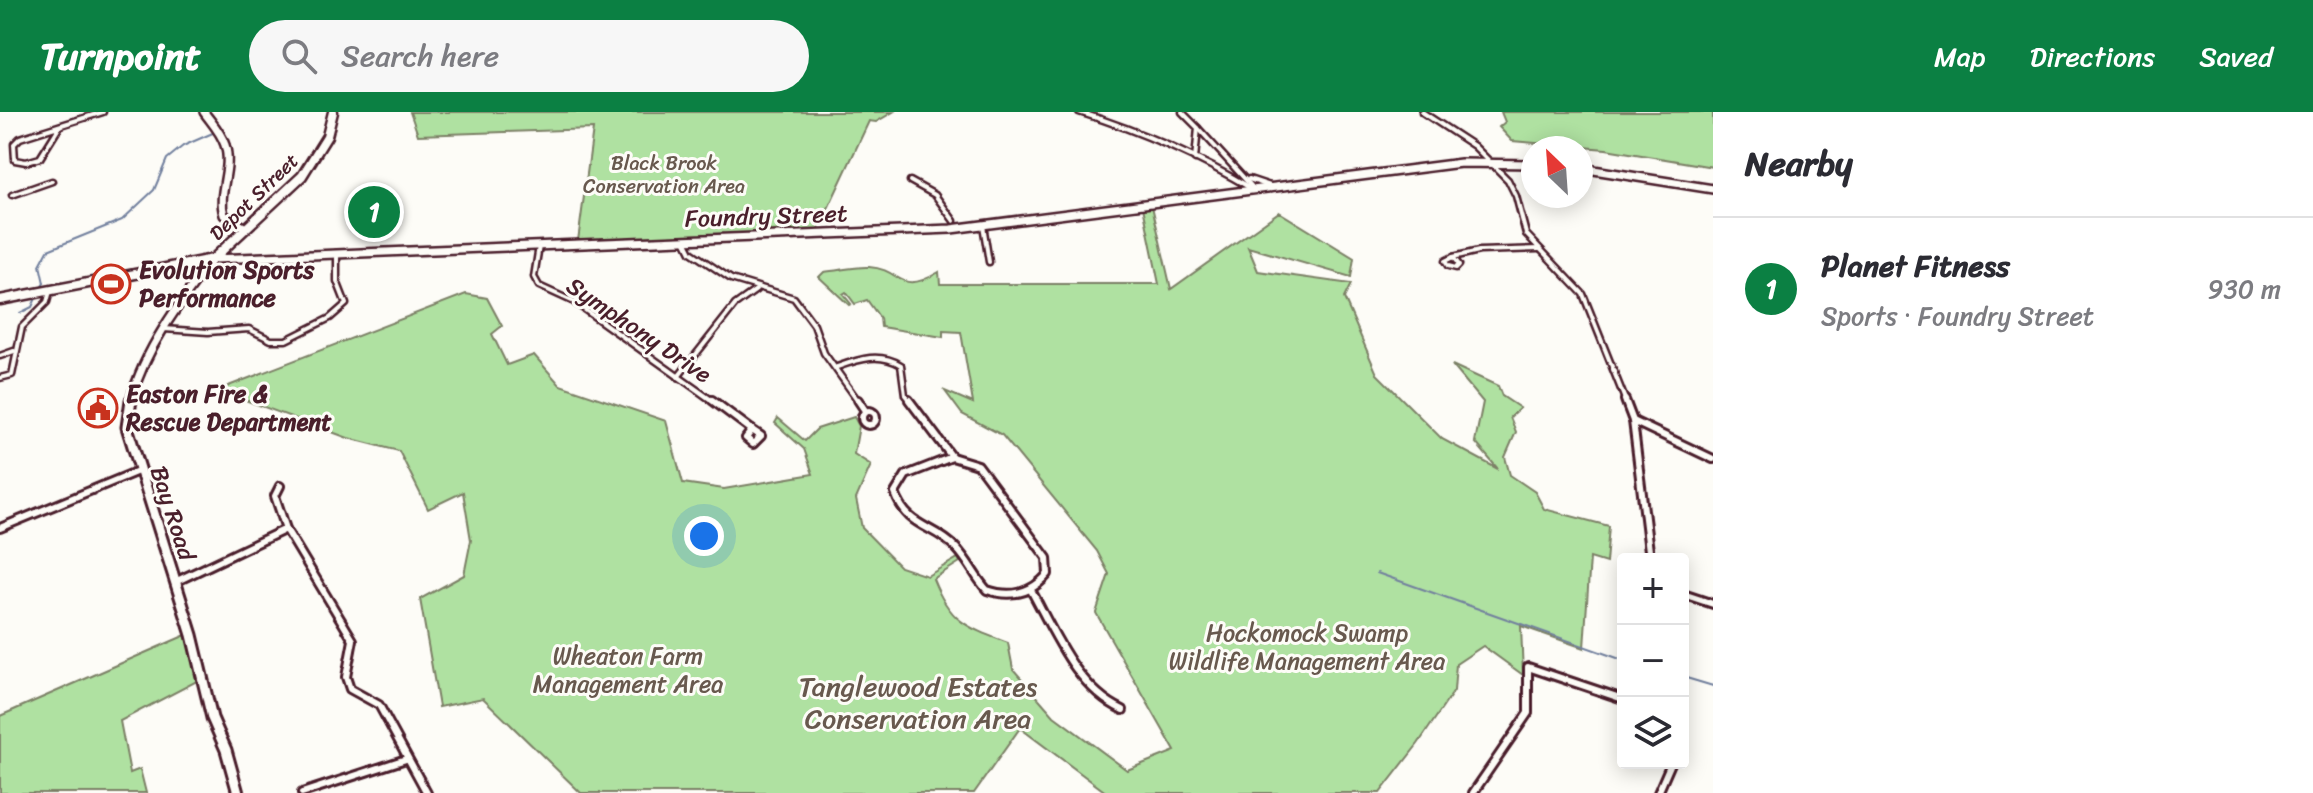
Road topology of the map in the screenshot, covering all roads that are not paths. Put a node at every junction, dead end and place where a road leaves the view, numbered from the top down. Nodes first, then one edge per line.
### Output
1 (103, 112) edge
2 (204, 112) edge
3 (1079, 112) edge
4 (1182, 112) edge
5 (1422, 112) edge
6 (330, 114) edge
7 (60, 126) junction
8 (1198, 128) junction
9 (1216, 147) junction
10 (1197, 148) junction
11 (1195, 159) junction
12 (1489, 161) junction
13 (1521, 163) edge
14 (1593, 170) edge
15 (1244, 177) junction
16 (1234, 178) junction
17 (52, 181) dead end
18 (910, 181) dead end
19 (1282, 187) junction
20 (1713, 189) edge
21 (1255, 190) junction
22 (12, 195) dead end
23 (952, 225) junction
24 (983, 225) junction
25 (244, 227) junction
26 (685, 240) junction
27 (539, 246) junction
28 (1539, 249) junction
29 (337, 253) junction
30 (1453, 257) dead end
31 (213, 259) junction
32 (989, 262) dead end
33 (757, 289) junction
34 (51, 290) junction
35 (0, 300) edge
36 (164, 329) junction
37 (14, 351) junction
38 (0, 356) edge
39 (837, 367) junction
40 (678, 377) junction
41 (0, 378) edge
42 (866, 412) dead end
43 (1633, 421) junction
44 (752, 430) dead end
45 (952, 457) junction
46 (1713, 459) edge
47 (138, 471) junction
48 (280, 486) dead end
49 (0, 528) edge
50 (286, 529) junction
51 (1649, 553) edge
52 (174, 582) junction
53 (1031, 590) junction
54 (1689, 596) edge
55 (1713, 604) edge
56 (1617, 697) edge
57 (1123, 710) dead end
58 (406, 759) junction
59 (1668, 769) edge
60 (238, 793) edge
61 (302, 793) edge
62 (427, 793) edge
63 (1473, 793) edge
64 (1658, 793) edge

1 - 7 street
2 - 25 main road
3 - 11 street
4 - 8 street
5 - 12 street
6 - 25 highway, Depot Street
7 - 7 street
8 - 9 street
8 - 10 street
9 - 10 street
9 - 15 street
10 - 11 street
11 - 16 street
12 - 13 main road, Foundry Street
12 - 19 main road, Foundry Street
12 - 28 street
14 - 20 main road
15 - 16 street
15 - 19 street
15 - 21 street
16 - 21 street
17 - 22 street
18 - 23 street
19 - 21 main road, Foundry Street
21 - 24 main road, Foundry Street
23 - 24 main road, Foundry Street
23 - 26 main road, Foundry Street
24 - 32 street
25 - 31 highway, Depot Street
26 - 27 main road, Foundry Street
26 - 33 street
27 - 29 main road, Foundry Street
27 - 40 street, Symphony Drive
28 - 30 street
28 - 43 street
29 - 31 main road, Foundry Street
29 - 36 street
31 - 34 highway, Foundry Street
31 - 36 main road, Bay Road
33 - 39 street
33 - 40 street
34 - 35 highway, Foundry Street
34 - 37 street
36 - 47 main road, Bay Road
37 - 38 street
37 - 41 street
39 - 42 street
39 - 45 street
40 - 44 street, Symphony Drive
43 - 46 street
43 - 51 street
45 - 53 street
45 - 53 street
47 - 49 street
47 - 52 main road, Bay Road
48 - 50 street
50 - 52 street
50 - 58 street
52 - 60 main road, Bay Road
53 - 57 street
54 - 55 street
56 - 63 street
58 - 61 street
58 - 62 street
59 - 64 street

